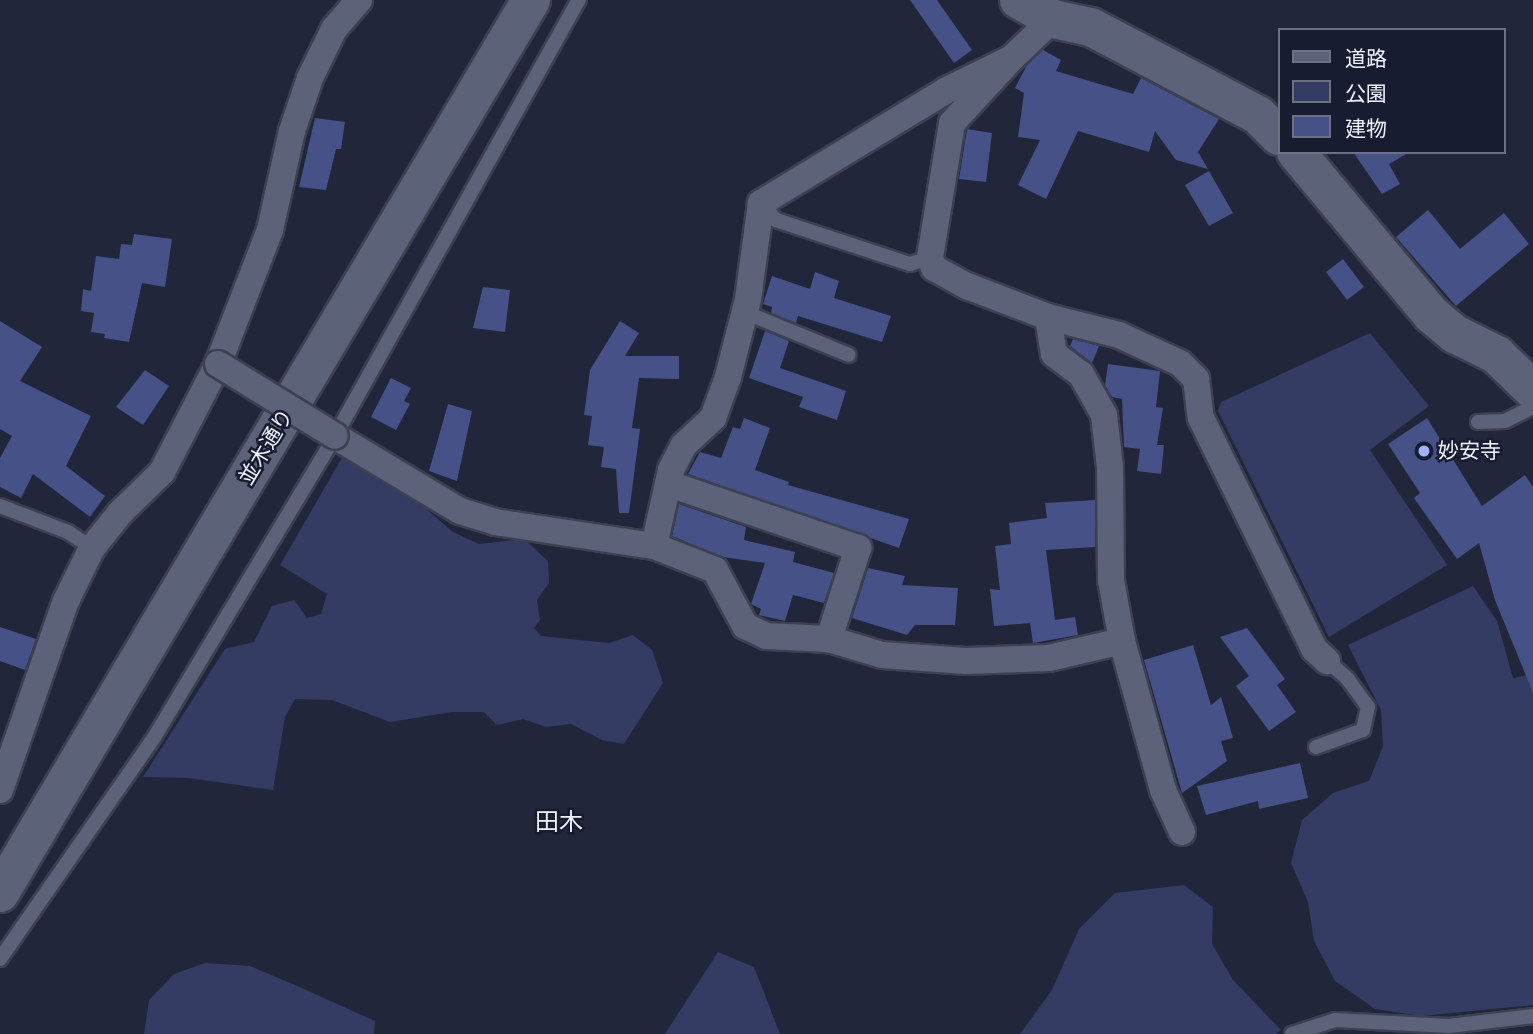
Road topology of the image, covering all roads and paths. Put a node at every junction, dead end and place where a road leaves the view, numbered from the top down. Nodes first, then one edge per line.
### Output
1 (359, 0) edge
2 (531, 0) edge
3 (579, 0) edge
4 (1019, 0) edge
5 (1053, 19) junction
6 (1012, 58) junction
7 (1278, 134) edge
8 (1298, 154) edge
9 (761, 203) junction
10 (930, 258) junction
11 (744, 312) junction
12 (1048, 317) junction
13 (849, 355) dead end
14 (218, 364) junction
15 (1533, 390) edge
16 (1533, 407) edge
17 (1478, 422) dead end
18 (335, 436) junction
19 (669, 484) junction
20 (0, 506) edge
21 (654, 546) junction
22 (92, 548) junction
23 (829, 639) junction
24 (1122, 641) junction
25 (1327, 661) joint
26 (1316, 747) dead end
27 (0, 790) edge
28 (1182, 832) dead end
29 (0, 893) edge
30 (0, 958) edge
31 (1533, 1016) edge
32 (1292, 1034) edge

1 - 14 street
2 - 29 street, 並木通り
3 - 18 lane
4 - 5 street
5 - 6 street
5 - 7 street
6 - 9 street
6 - 10 street
8 - 15 street
9 - 10 lane
9 - 11 street
10 - 12 street
11 - 13 lane
11 - 19 street
12 - 24 street
12 - 25 street
14 - 18 street, bridge
14 - 22 street
16 - 17 lane
18 - 21 street
18 - 30 lane
19 - 21 street
19 - 23 street
20 - 22 lane
21 - 23 street
22 - 27 street
23 - 24 street
24 - 28 street
25 - 26 lane
31 - 32 lane

